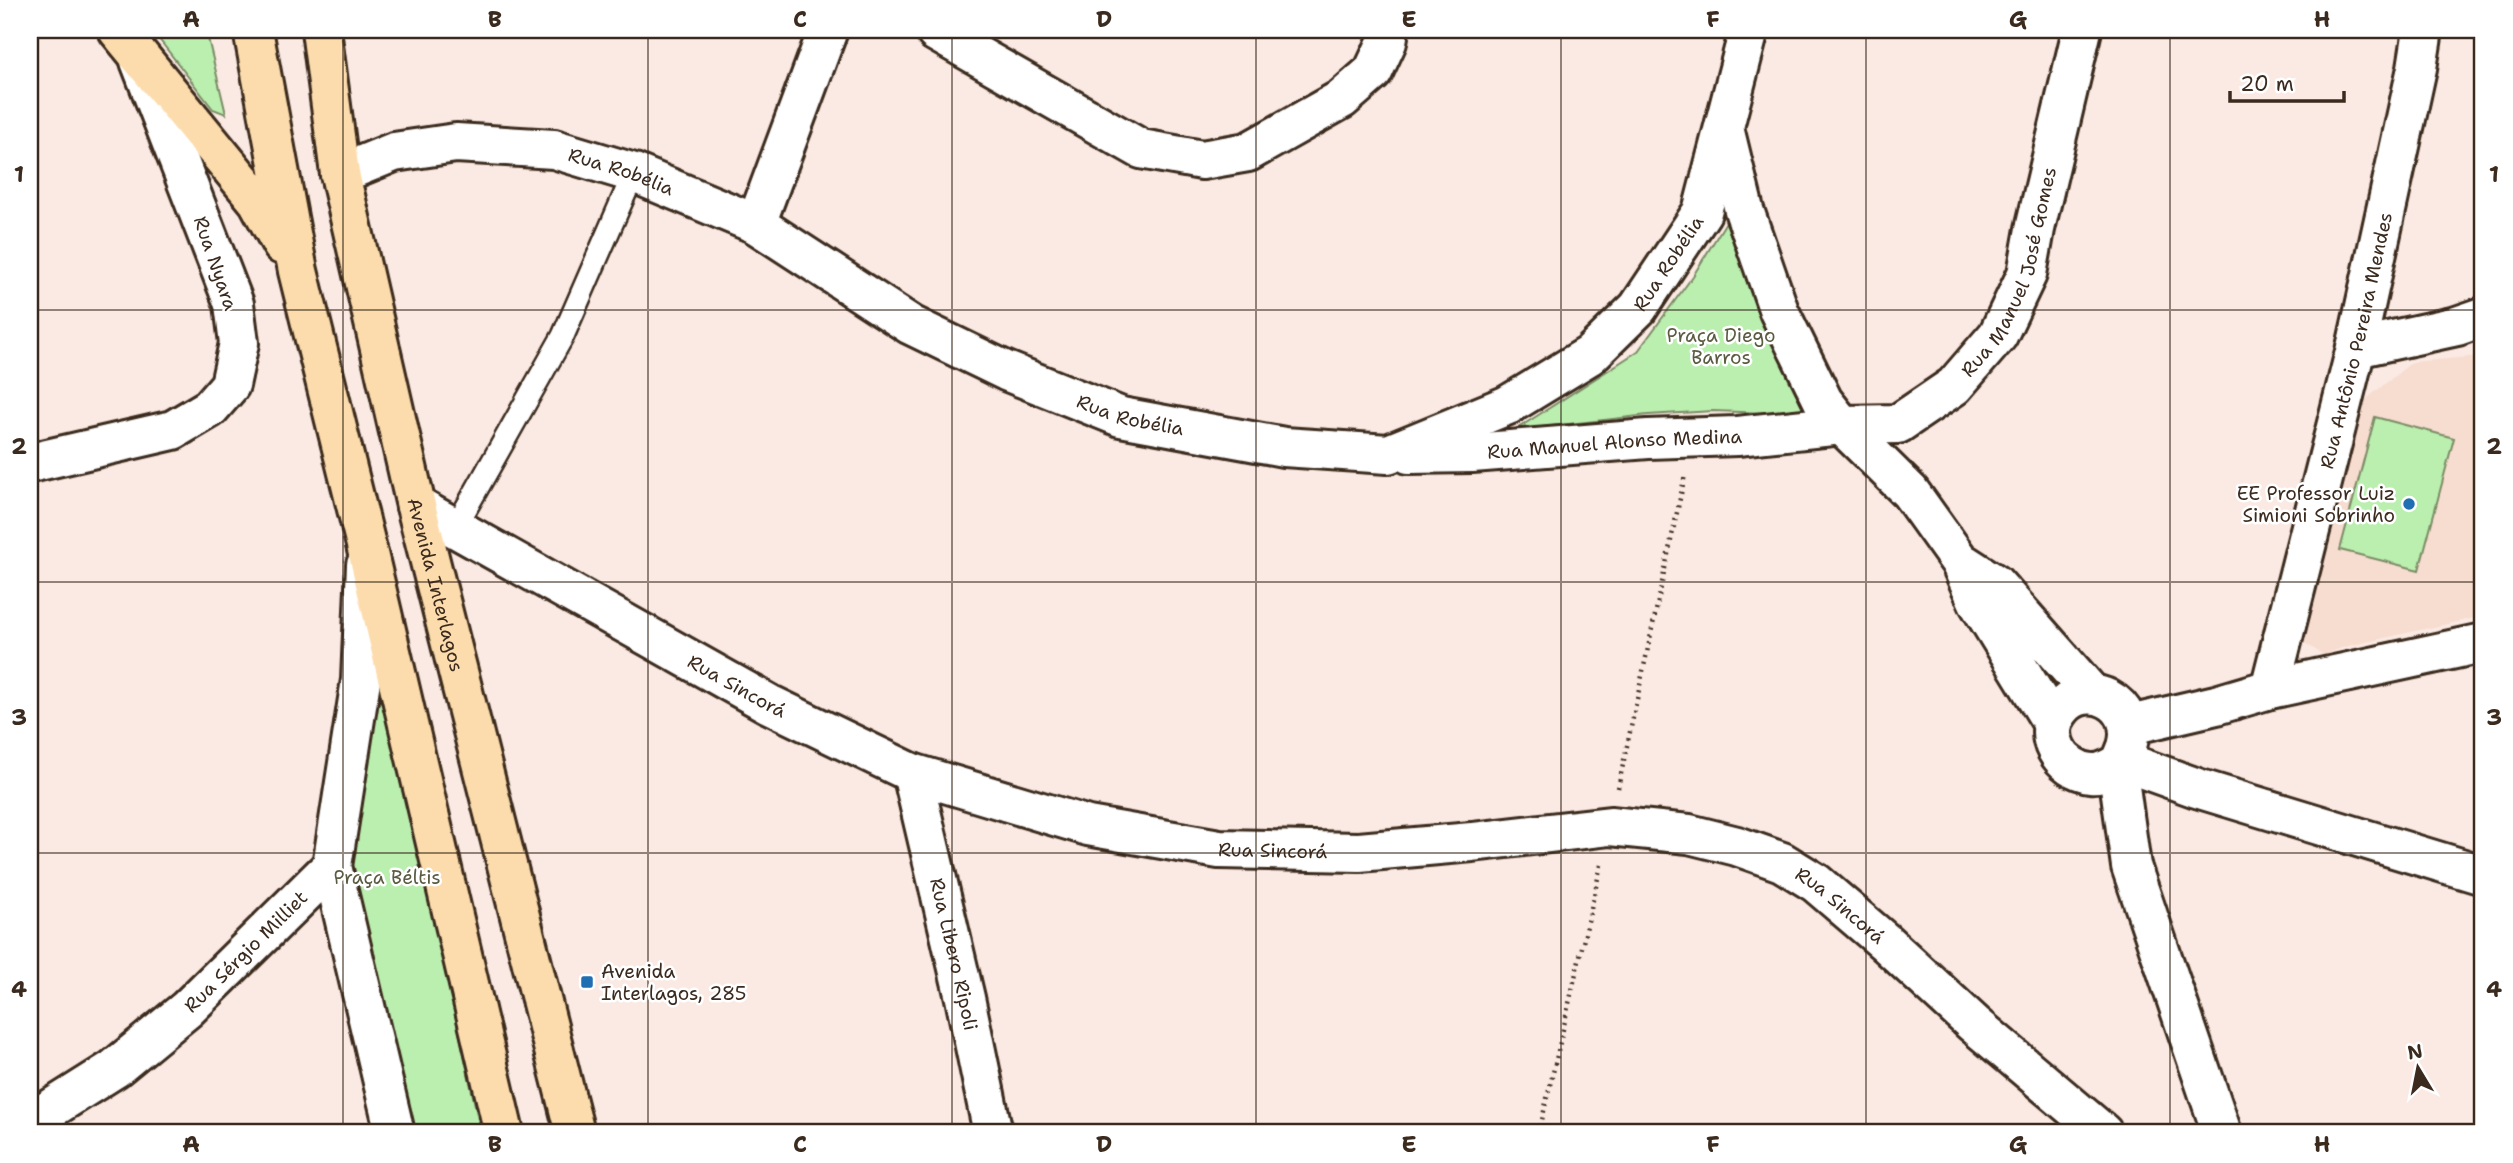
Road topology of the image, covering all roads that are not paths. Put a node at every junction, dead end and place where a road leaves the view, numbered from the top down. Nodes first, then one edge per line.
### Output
1 (253, 30) edge
2 (321, 30) edge
3 (828, 30) edge
4 (1389, 30) edge
5 (1749, 30) edge
6 (2082, 30) edge
7 (2423, 30) edge
8 (936, 32) dead end
9 (128, 43) edge
10 (1724, 128) junction
11 (634, 173) junction
12 (340, 174) junction
13 (756, 223) junction
14 (298, 271) junction
15 (2483, 317) edge
16 (2356, 348) junction
17 (1842, 425) junction
18 (1388, 454) junction
19 (30, 463) edge
20 (416, 506) junction
21 (455, 528) junction
22 (366, 545) junction
23 (1961, 562) junction
24 (2483, 643) edge
25 (2270, 690) junction
26 (2053, 724) junction
27 (2117, 730) junction
28 (2074, 769) junction
29 (912, 773) junction
30 (332, 866) junction
31 (2131, 866) junction
32 (2483, 874) edge
33 (30, 1122) edge
34 (395, 1133) edge
35 (504, 1133) edge
36 (575, 1133) edge
37 (993, 1133) edge
38 (2103, 1133) edge
39 (2222, 1133) edge

1 - 14 main road
2 - 12 main road, Avenida Interlagos
3 - 13 street
4 - 8 street
5 - 10 street, Rua Robélia
6 - 17 street, Rua Manuel José Gomes
7 - 16 street, Rua Antônio Pereira Mendes
9 - 14 main road
9 - 19 street, Rua Nyara
10 - 17 street
10 - 18 street, Rua Robélia
11 - 12 street, Rua Robélia
11 - 13 street, Rua Robélia
11 - 21 lane
12 - 20 main road, Avenida Interlagos
13 - 18 street, Rua Robélia
14 - 22 main road
15 - 16 street
16 - 25 street, Rua Antônio Pereira Mendes
17 - 18 street, Rua Manuel Alonso Medina
17 - 23 street
20 - 21 street, Rua Sincorá
20 - 36 main road, Avenida Interlagos
21 - 29 street, Rua Sincorá
22 - 30 street
22 - 35 main road
23 - 26 street
23 - 27 street
24 - 25 street
25 - 27 street
26 - 27 street
26 - 28 street
27 - 28 street
27 - 31 street
27 - 32 street
28 - 31 street
29 - 37 street, Rua Libero Ripoli
29 - 38 street, Rua Sincorá
30 - 33 street, Rua Sérgio Milliet
30 - 34 street
31 - 39 street

